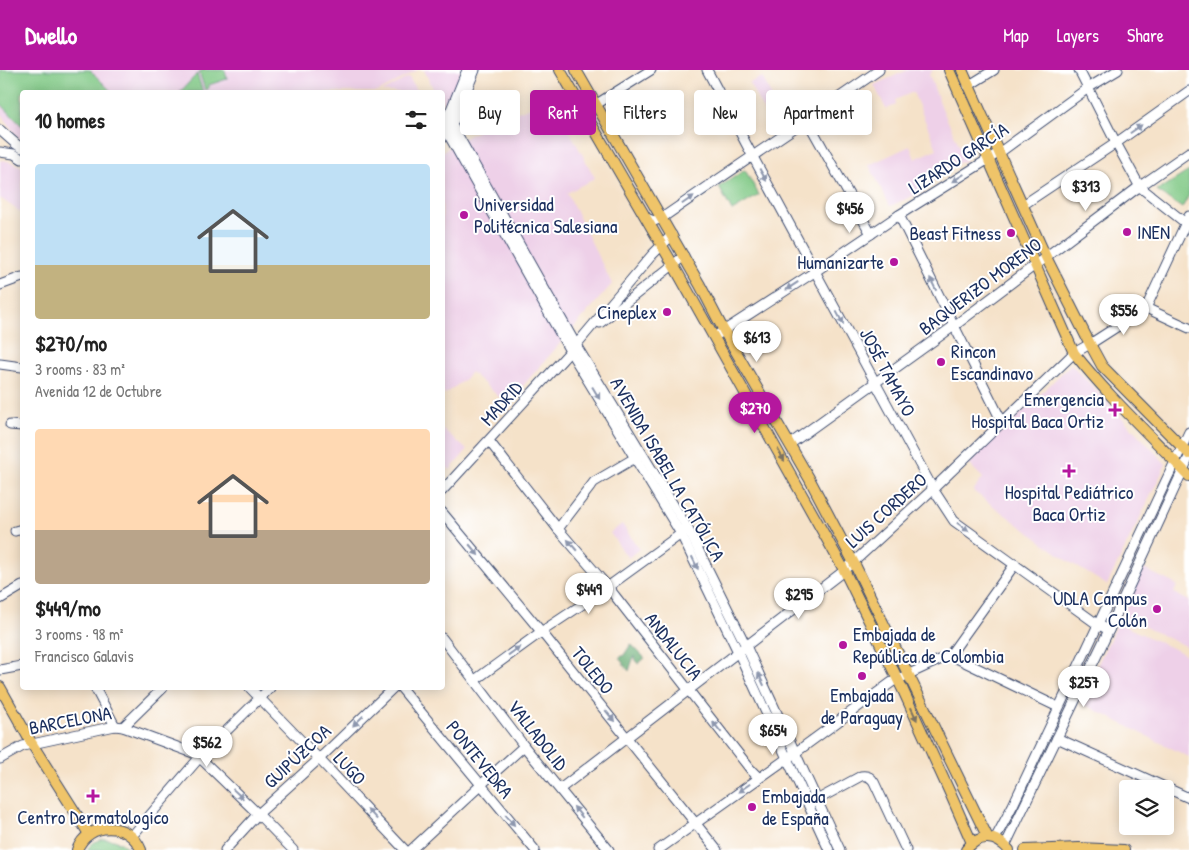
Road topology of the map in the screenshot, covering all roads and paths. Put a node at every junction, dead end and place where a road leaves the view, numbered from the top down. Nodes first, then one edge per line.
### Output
1 (467, 70) edge
2 (475, 70) edge
3 (560, 70) edge
4 (576, 70) edge
5 (651, 70) edge
6 (707, 70) edge
7 (879, 70) edge
8 (949, 70) edge
9 (962, 70) edge
10 (994, 70) edge
11 (1079, 70) edge
12 (1118, 70) edge
13 (968, 86) junction
14 (1088, 88) junction
15 (571, 90) edge
16 (588, 90) edge
17 (850, 90) edge
18 (1189, 91) edge
19 (596, 104) joint
20 (446, 125) edge
21 (0, 130) edge
22 (596, 133) edge
23 (784, 135) edge
24 (815, 135) edge
25 (1116, 143) junction
26 (20, 147) edge
27 (0, 152) edge
28 (999, 152) junction
29 (1189, 152) edge
30 (752, 156) junction
31 (20, 158) edge
32 (988, 159) junction
33 (1140, 187) junction
34 (1023, 205) junction
35 (899, 215) junction
36 (646, 218) junction
37 (662, 218) junction
38 (1188, 221) edge
39 (870, 234) junction
40 (672, 235) junction
41 (661, 244) junction
42 (684, 256) junction
43 (1046, 258) junction
44 (673, 264) junction
45 (1035, 265) junction
46 (816, 271) junction
47 (20, 277) edge
48 (0, 285) edge
49 (1146, 308) junction
50 (954, 326) junction
51 (1189, 328) edge
52 (724, 331) junction
53 (583, 336) junction
54 (714, 337) junction
55 (1090, 344) junction
56 (573, 348) junction
57 (1074, 353) junction
58 (0, 364) edge
59 (20, 367) edge
60 (876, 383) junction
61 (1002, 422) junction
62 (10, 424) dead end
63 (20, 426) edge
64 (1189, 432) edge
65 (489, 441) junction
66 (790, 444) junction
67 (1187, 453) edge
68 (639, 456) junction
69 (1174, 461) junction
70 (1186, 473) edge
71 (445, 488) edge
72 (933, 489) junction
73 (445, 516) edge
74 (558, 529) junction
75 (684, 532) junction
76 (853, 562) junction
77 (1015, 564) junction
78 (844, 570) junction
79 (20, 587) edge
80 (608, 587) junction
81 (0, 599) edge
82 (1097, 624) junction
83 (1108, 630) junction
84 (542, 632) junction
85 (445, 642) edge
86 (742, 649) junction
87 (950, 655) junction
88 (20, 666) edge
89 (0, 670) edge
90 (909, 674) junction
91 (898, 678) junction
92 (475, 680) junction
93 (0, 687) edge
94 (97, 690) edge
95 (161, 690) edge
96 (252, 690) edge
97 (268, 690) edge
98 (391, 690) edge
99 (403, 690) edge
100 (688, 690) junction
101 (260, 698) junction
102 (1058, 707) junction
103 (119, 726) junction
104 (627, 738) junction
105 (1057, 738) junction
106 (32, 744) junction
107 (524, 746) junction
108 (795, 752) junction
109 (200, 758) junction
110 (320, 758) junction
111 (787, 758) junction
112 (0, 759) edge
113 (759, 778) junction
114 (481, 785) junction
115 (560, 789) junction
116 (1189, 798) edge
117 (817, 800) junction
118 (808, 804) junction
119 (258, 814) junction
120 (695, 823) junction
121 (89, 834) junction
122 (132, 836) junction
123 (992, 838) junction
124 (969, 846) edge
125 (1010, 849) edge
126 (77, 850) edge
127 (141, 850) edge
128 (225, 850) edge
129 (294, 850) edge
130 (405, 850) edge
131 (411, 850) edge
132 (535, 850) edge
133 (609, 850) edge
134 (658, 850) edge
135 (717, 850) edge
136 (829, 850) edge
137 (840, 850) edge
138 (906, 850) edge
139 (1025, 850) edge
140 (1124, 850) edge

1 - 20 street
2 - 20 street
3 - 15 main road
4 - 16 main road
5 - 19 street
6 - 30 street, JOSÉ TAMAYO
7 - 17 street
8 - 32 main road
9 - 13 main road
10 - 13 street
11 - 14 street
12 - 14 street, LIZARDO GARCÍA
13 - 28 main road
14 - 25 street
14 - 28 street, LIZARDO GARCÍA
25 -> 18 street
19 - 37 main road
20 - 56 street, AVENIDA ISABEL LA CATÓLICA
21 - 26 street
22 - 36 main road
23 - 30 street
24 - 39 street
25 - 33 street
25 - 34 street
27 - 31 street
28 - 32 street, LIZARDO GARCÍA
28 - 34 main road
29 - 33 street, BAQUERIZO MORENO
37 -> 30 street
30 -> 46 street, JOSÉ TAMAYO
32 -> 35 street, LIZARDO GARCÍA
32 - 45 main road
33 - 38 street
33 - 43 street, BAQUERIZO MORENO
34 - 43 main road
35 - 39 street, LIZARDO GARCÍA
50 -> 35 street
36 - 37 street
36 - 41 main road
37 - 40 main road
38 - 49 street
39 - 46 street, LIZARDO GARCÍA
40 - 41 street, MADRID
40 - 42 main road
41 - 44 main road
41 - 53 street, MADRID
42 - 44 street, MADRID
42 - 52 main road
43 - 45 street, BAQUERIZO MORENO
43 - 55 main road
44 - 53 street, MADRID
44 - 54 main road
45 - 50 street, BAQUERIZO MORENO
45 - 57 main road
46 -> 52 street, LIZARDO GARCÍA
46 -> 60 street, JOSÉ TAMAYO
47 - 48 street
49 - 51 street
49 - 55 street, LUIS CORDERO
50 - 60 street, BAQUERIZO MORENO
50 - 61 street
52 - 54 street, LIZARDO GARCÍA
52 - 66 main road
53 - 56 street, MADRID
54 -> 78 main road
55 - 57 street, LUIS CORDERO
55 - 67 main road
56 - 65 street, MADRID
56 - 68 street, AVENIDA ISABEL LA CATÓLICA
57 - 61 street, LUIS CORDERO
57 - 69 main road
58 - 59 street
60 - 66 street, BAQUERIZO MORENO
60 - 72 street, JOSÉ TAMAYO
61 - 72 street, LUIS CORDERO
62 - 63 street
64 - 67 street
65 - 71 street, MADRID
65 - 74 street, ANDALUCIA
66 - 76 main road
67 - 69 street
67 - 70 street
68 - 74 street
68 - 75 street, AVENIDA ISABEL LA CATÓLICA
69 - 70 main road
69 - 82 street
70 - 83 street
72 - 76 street, LUIS CORDERO
72 -> 77 street, JOSÉ TAMAYO
73 -> 84 street, TOLEDO
80 -> 74 street, ANDALUCIA
75 - 80 street
75 - 86 street, AVENIDA ISABEL LA CATÓLICA
76 - 78 street, LUIS CORDERO
76 - 90 main road
77 - 82 street, JOSÉ TAMAYO
77 - 87 street
78 - 86 street, LUIS CORDERO
78 - 91 main road
79 - 81 street
80 - 84 street
80 - 100 street, ANDALUCIA
82 - 83 street, JOSÉ TAMAYO
82 - 102 street
83 - 105 street
92 -> 84 street
84 -> 104 street, TOLEDO
85 - 92 street, VALLADOLID
86 - 100 street, LUIS CORDERO
108 -> 86 street, AVENIDA ISABEL LA CATÓLICA
86 - 111 street, AVENIDA ISABEL LA CATÓLICA
87 - 90 street
87 - 102 street
88 - 89 street
90 - 91 street
90 - 123 main road
91 - 108 street
91 -> 124 main road
92 - 107 street, VALLADOLID
93 - 106 main road
94 - 103 street
95 - 103 street, BARCELONA
96 - 101 street, LUGO
97 - 101 street
98 -> 110 street, GUIPÚZCOA
99 - 114 street, PONTEVEDRA
100 - 104 street, LUIS CORDERO
113 -> 100 street, ANDALUCIA
101 - 109 street
101 - 110 street, LUGO
102 - 123 street
103 - 106 street, BARCELONA
103 - 109 street
104 - 115 street, LUIS CORDERO
104 - 120 street, TOLEDO
105 - 116 street
105 - 125 street
106 - 112 street, BARCELONA
106 - 121 main road
107 - 114 street
107 - 115 street, VALLADOLID
108 - 111 street
108 - 117 street, AVENIDA ISABEL LA CATÓLICA
109 -> 119 street
109 - 122 street
110 - 119 street, GUIPÚZCOA
130 -> 110 street, LUGO
111 - 113 street
111 - 118 street, AVENIDA ISABEL LA CATÓLICA
113 -> 120 street
114 - 131 street
114 -> 132 street, PONTEVEDRA
133 -> 115 street, VALLADOLID
117 - 118 street
117 - 137 street, AVENIDA ISABEL LA CATÓLICA
117 - 138 street
118 - 136 street, AVENIDA ISABEL LA CATÓLICA
119 - 128 street, GUIPÚZCOA
119 - 129 street
120 - 134 street
120 - 135 street, TOLEDO
121 - 122 main road
121 - 126 main road
122 - 127 main road
123 - 124 main road
123 - 125 main road
139 - 140 main road

